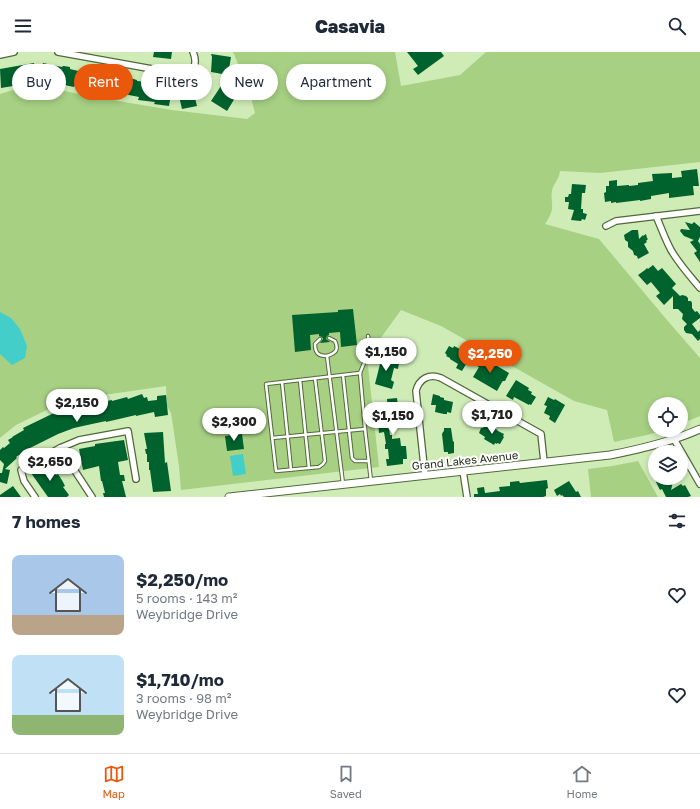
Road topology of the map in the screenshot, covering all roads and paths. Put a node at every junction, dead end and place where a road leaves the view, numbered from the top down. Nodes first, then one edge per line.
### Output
1 (14, 52) edge
2 (58, 52) edge
3 (193, 52) edge
4 (0, 55) edge
5 (700, 211) edge
6 (656, 216) junction
7 (606, 226) dead end
8 (700, 288) edge
9 (368, 336) dead end
10 (329, 338) dead end
11 (320, 339) dead end
12 (327, 356) junction
13 (360, 373) junction
14 (343, 375) junction
15 (329, 376) junction
16 (315, 378) junction
17 (300, 380) junction
18 (282, 382) junction
19 (365, 428) junction
20 (700, 429) edge
21 (349, 430) junction
22 (336, 431) junction
23 (322, 433) junction
24 (306, 435) junction
25 (288, 437) junction
26 (272, 438) junction
27 (674, 439) junction
28 (60, 448) junction
29 (369, 461) junction
30 (544, 462) junction
31 (309, 468) junction
32 (291, 470) junction
33 (463, 471) junction
34 (425, 475) junction
35 (136, 479) dead end
36 (371, 481) junction
37 (343, 484) junction
38 (700, 484) edge
39 (35, 497) edge
40 (92, 497) edge
41 (229, 497) edge
42 (466, 497) edge

1 - 4 street
2 - 3 street
5 - 6 street
6 - 7 street
6 - 8 street
9 - 13 lane
10 - 12 lane
11 - 12 lane
12 - 15 lane
13 - 14 lane
13 - 19 lane
14 - 15 lane
14 - 21 lane
15 - 16 lane
15 - 22 lane
16 - 17 lane
16 - 23 lane
17 - 18 lane
17 - 24 lane
18 - 25 lane
18 - 26 lane
19 - 21 lane
19 - 29 lane
20 - 27 street, Grand Lakes Avenue
21 - 22 lane
21 - 29 lane
22 - 23 lane
22 - 37 lane
23 - 24 lane
23 - 31 lane
24 - 25 lane
24 - 31 lane
25 - 26 lane
25 - 32 lane
26 - 32 lane
27 - 30 street, Grand Lakes Avenue
27 - 38 street
28 - 35 street
28 - 39 street
28 - 40 street
29 - 36 lane
30 - 33 street, Grand Lakes Avenue
30 - 34 street
31 - 32 lane
33 - 34 street, Grand Lakes Avenue
33 - 42 street
34 - 36 street, Grand Lakes Avenue
36 - 37 street, Grand Lakes Avenue
37 - 41 street, Grand Lakes Avenue

